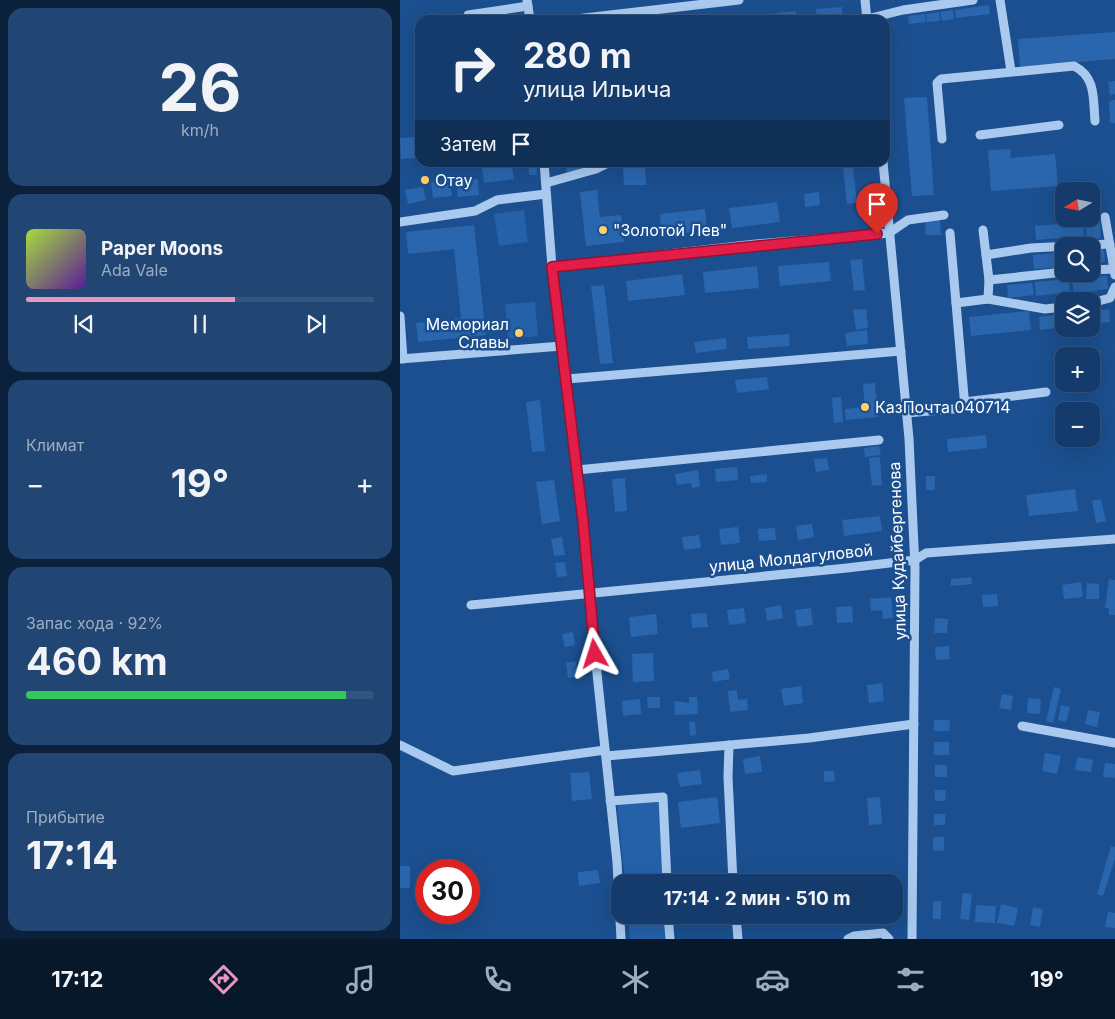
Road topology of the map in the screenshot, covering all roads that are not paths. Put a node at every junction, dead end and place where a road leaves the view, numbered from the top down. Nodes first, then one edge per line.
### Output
1 (739, 0) edge
2 (865, 0) edge
3 (973, 0) edge
4 (1000, 0) edge
5 (528, 3) edge
6 (487, 15) edge
7 (610, 15) edge
8 (866, 15) edge
9 (885, 15) edge
10 (1011, 71) junction
11 (1095, 121) dead end
12 (1060, 125) dead end
13 (980, 136) dead end
14 (942, 139) dead end
15 (544, 167) edge
16 (601, 167) edge
17 (883, 167) edge
18 (546, 183) junction
19 (546, 194) junction
20 (944, 215) dead end
21 (1105, 217) dead end
22 (400, 222) edge
23 (983, 230) dead end
24 (889, 233) junction
25 (950, 233) dead end
26 (1110, 244) junction
27 (986, 255) junction
28 (552, 267) junction
29 (1100, 271) edge
30 (1114, 272) edge
31 (1055, 273) edge
32 (989, 280) junction
33 (1115, 287) edge
34 (988, 299) junction
35 (1100, 301) edge
36 (956, 303) junction
37 (1055, 308) edge
38 (400, 316) edge
39 (562, 346) junction
40 (901, 351) junction
41 (402, 359) edge
42 (567, 380) junction
43 (1046, 392) dead end
44 (964, 402) junction
45 (906, 413) junction
46 (879, 440) dead end
47 (577, 470) junction
48 (1115, 539) edge
49 (914, 560) junction
50 (588, 594) junction
51 (471, 605) dead end
52 (914, 724) junction
53 (1022, 726) dead end
54 (1115, 743) edge
55 (400, 745) edge
56 (729, 745) junction
57 (605, 753) junction
58 (610, 801) junction
59 (667, 874) edge
60 (733, 874) edge
61 (669, 924) edge
62 (737, 924) edge
63 (621, 939) edge
64 (670, 939) edge
65 (738, 939) edge
66 (848, 939) edge
67 (889, 939) edge
68 (912, 939) edge

1 - 7 street
2 - 8 street
3 - 9 street
4 - 10 street
5 - 6 street
10 - 11 street
10 - 14 street
12 - 13 street
15 - 18 street
16 - 18 street
17 - 24 street, улица Кудайбергенова
18 - 19 street
19 - 22 street
19 - 28 street
20 - 24 street
21 - 26 street
23 - 27 street
24 - 28 street
24 - 40 street, улица Кудайбергенова
25 - 36 street
26 - 27 street
26 - 30 street
27 - 32 street
28 - 39 street
29 - 30 street
31 - 32 street
32 - 34 street
33 - 35 street
34 - 36 street
34 - 37 street
36 - 44 street
38 - 41 street
39 - 41 street
39 - 42 street
40 - 42 street
40 - 45 street, улица Кудайбергенова
42 - 47 street
43 - 44 street
44 - 45 street
45 - 49 street, улица Кудайбергенова
46 - 47 street
47 - 50 street
48 - 49 street, улица Молдагуловой
49 - 50 street, улица Молдагуловой
49 - 52 street, улица Кудайбергенова
50 - 51 street, улица Молдагуловой
50 - 57 street
52 - 56 street
52 - 68 street, улица Кудайбергенова
53 - 54 street
55 - 57 street
56 - 57 street
56 - 60 street
57 - 58 street
58 - 59 street
58 - 63 street
61 - 64 street
62 - 65 street
66 - 67 street

